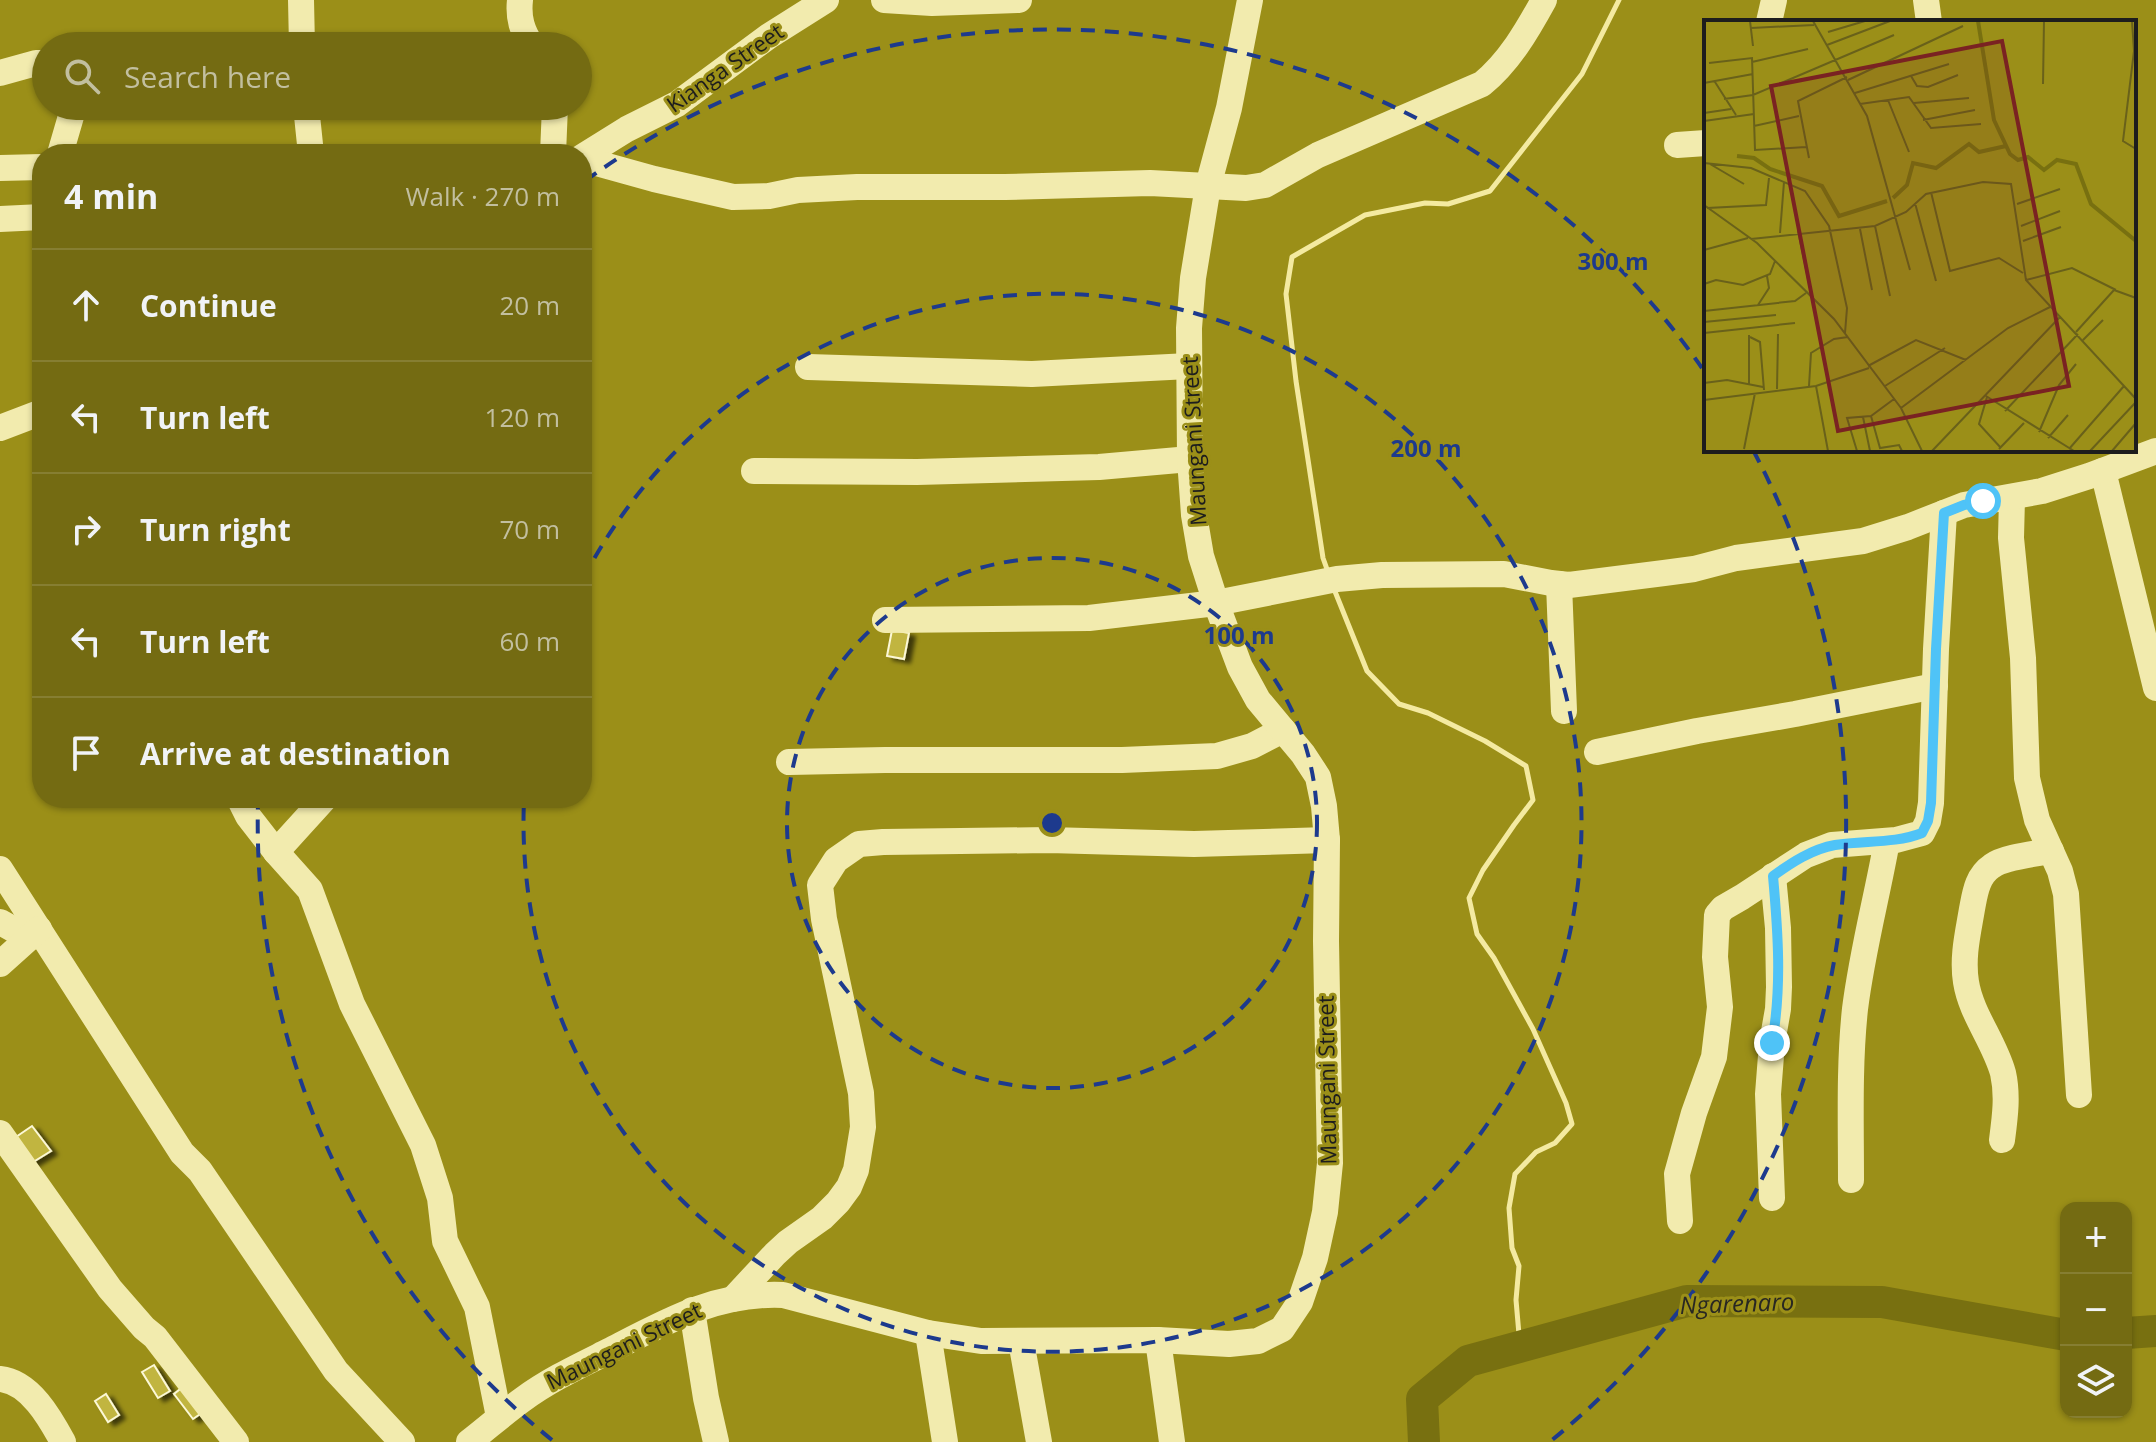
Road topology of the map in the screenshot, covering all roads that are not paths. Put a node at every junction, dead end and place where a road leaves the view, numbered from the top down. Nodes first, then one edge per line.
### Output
1 (301, 0) edge
2 (520, 0) edge
3 (826, 0) edge
4 (884, 0) edge
5 (1019, 0) edge
6 (1250, 0) edge
7 (1544, 0) edge
8 (1774, 0) edge
9 (1926, 0) edge
10 (1769, 20) edge
11 (1929, 20) edge
12 (302, 32) edge
13 (523, 32) edge
14 (32, 64) edge
15 (0, 73) edge
16 (70, 120) edge
17 (307, 120) edge
18 (554, 120) edge
19 (1704, 143) edge
20 (63, 144) edge
21 (310, 144) edge
22 (553, 144) edge
23 (1677, 145) dead end
24 (592, 152) edge
25 (592, 161) edge
26 (32, 167) edge
27 (0, 168) edge
28 (1208, 186) junction
29 (32, 217) edge
30 (0, 219) edge
31 (1189, 366) junction
32 (808, 367) dead end
33 (32, 416) edge
34 (0, 428) edge
35 (2156, 451) edge
36 (1190, 459) junction
37 (2110, 462) edge
38 (754, 471) dead end
39 (2012, 498) junction
40 (1944, 513) junction
41 (1559, 584) junction
42 (1216, 603) junction
43 (885, 620) dead end
44 (1935, 686) junction
45 (2156, 688) edge
46 (1564, 711) dead end
47 (1283, 730) junction
48 (1597, 752) dead end
49 (789, 762) dead end
50 (244, 808) edge
51 (316, 808) edge
52 (1327, 840) junction
53 (1887, 841) junction
54 (2051, 851) junction
55 (276, 852) junction
56 (0, 869) edge
57 (1773, 876) junction
58 (0, 922) edge
59 (34, 934) junction
60 (0, 964) edge
61 (2079, 1095) dead end
62 (0, 1133) edge
63 (2002, 1140) dead end
64 (1851, 1180) dead end
65 (1772, 1198) dead end
66 (1680, 1221) dead end
67 (733, 1299) junction
68 (692, 1310) junction
69 (928, 1333) junction
70 (1158, 1340) junction
71 (1021, 1341) junction
72 (0, 1379) edge
73 (499, 1417) junction
74 (63, 1442) edge
75 (236, 1442) edge
76 (402, 1442) edge
77 (469, 1442) edge
78 (716, 1442) edge
79 (945, 1442) edge
80 (1039, 1442) edge
81 (1172, 1442) edge

1 - 12 street
2 - 13 street
3 - 24 street, Kianga Street
4 - 5 street
6 - 28 street, Maungani Street
7 - 28 street
8 - 10 street
9 - 11 street
14 - 15 street
16 - 20 street
17 - 21 street
18 - 22 street
19 - 23 street
25 - 28 street
26 - 27 street
28 - 31 street, Maungani Street
29 - 30 street
31 - 32 street
31 - 36 street, Maungani Street
33 - 34 street
35 - 37 street
36 - 38 street
36 - 42 street, Maungani Street
37 - 39 street
37 - 45 street
39 - 40 street
39 - 54 street
40 - 41 street
40 - 44 street
41 - 42 street
41 - 46 street
42 - 43 street
42 - 47 street, Maungani Street
44 - 48 street
44 - 53 street
47 - 49 street
47 - 52 street, Maungani Street
50 - 55 street
51 - 55 street
52 - 67 street
52 - 70 street, Maungani Street
53 - 57 street
53 - 64 street
54 - 61 street
54 - 63 street
55 - 73 street
56 - 59 street
57 - 65 street
57 - 66 street
58 - 59 street
59 - 60 street
59 - 76 street
62 - 75 street
67 - 68 street, Maungani Street
67 - 69 street, Maungani Street
68 - 73 street, Maungani Street
68 - 78 street
69 - 71 street, Maungani Street
69 - 79 street
70 - 71 street, Maungani Street
70 - 81 street
71 - 80 street
72 - 74 street
73 - 77 street, Maungani Street

